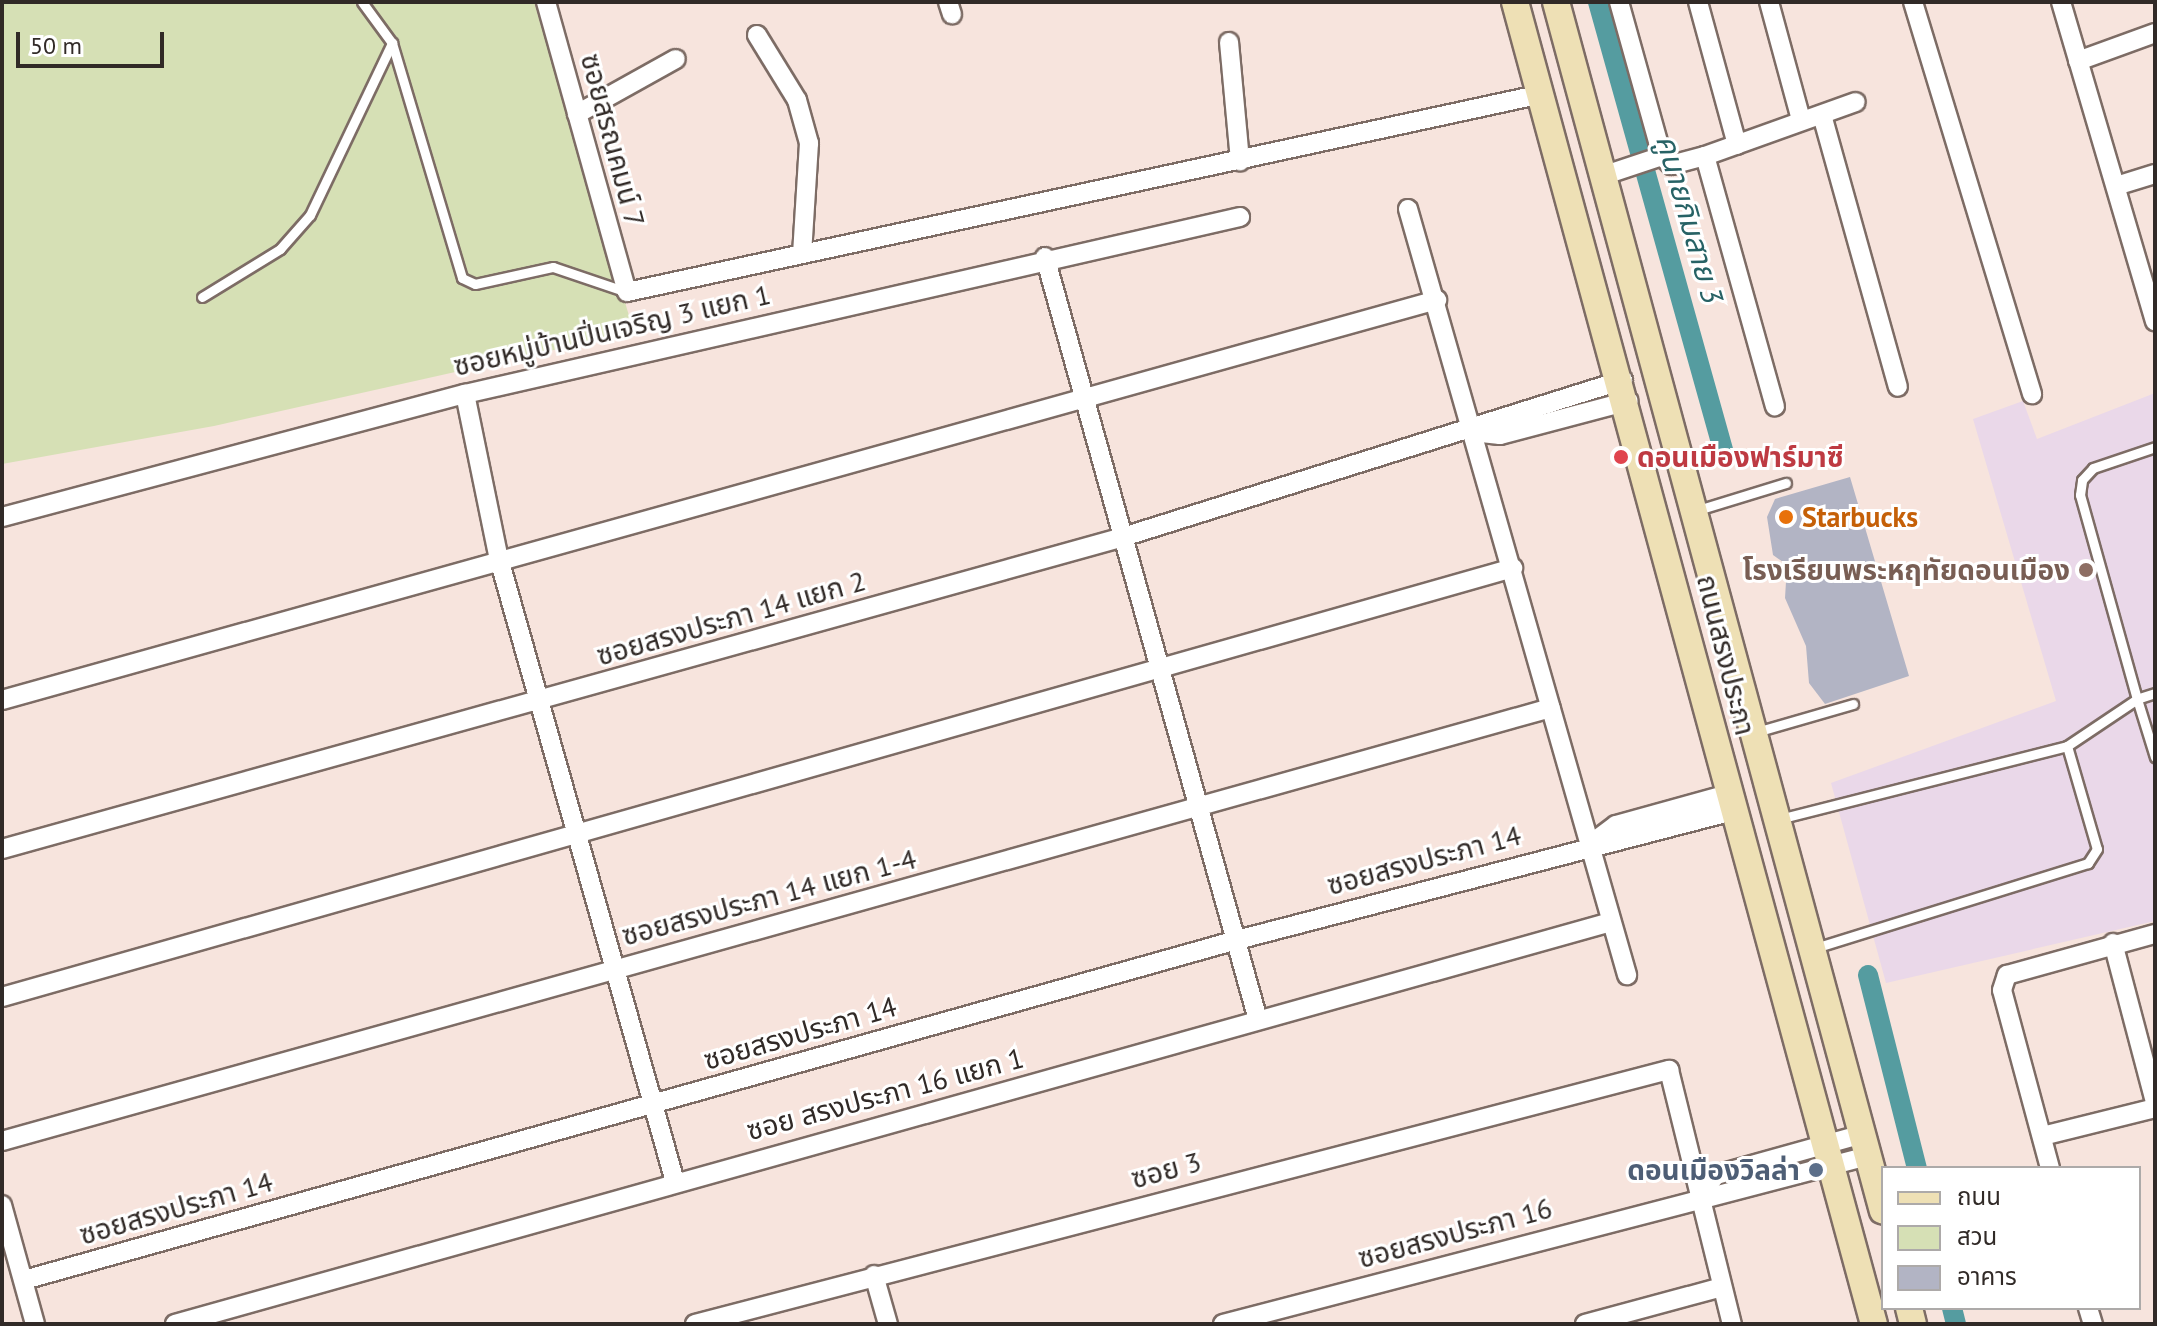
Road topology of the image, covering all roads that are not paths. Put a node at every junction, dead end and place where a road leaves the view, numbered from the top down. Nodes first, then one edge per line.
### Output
1 (362, 2) edge
2 (546, 2) edge
3 (1515, 2) edge
4 (1556, 2) edge
5 (1619, 2) edge
6 (1698, 2) edge
7 (1769, 2) edge
8 (1913, 2) edge
9 (2061, 2) edge
10 (2155, 33) edge
11 (757, 35) dead end
12 (1229, 42) dead end
13 (392, 43) junction
14 (676, 59) dead end
15 (2078, 61) junction
16 (1542, 94) junction
17 (1856, 102) dead end
18 (577, 114) junction
19 (1822, 115) junction
20 (1801, 120) junction
21 (1737, 145) junction
22 (1705, 156) junction
23 (1655, 159) junction
24 (1240, 161) junction
25 (1617, 172) junction
26 (2155, 174) edge
27 (2116, 186) junction
28 (1408, 209) dead end
29 (1240, 217) dead end
30 (802, 254) junction
31 (1045, 257) junction
32 (627, 292) junction
33 (202, 297) dead end
34 (1437, 300) junction
35 (2155, 321) edge
36 (1898, 387) dead end
37 (1626, 391) junction
38 (465, 394) junction
39 (2032, 394) dead end
40 (1082, 398) junction
41 (1775, 406) dead end
42 (1472, 432) junction
43 (2155, 447) edge
44 (1786, 483) dead end
45 (1698, 510) junction
46 (2, 517) edge
47 (1123, 537) junction
48 (499, 559) junction
49 (1513, 568) junction
50 (1159, 668) junction
51 (2155, 693) edge
52 (2137, 699) junction
53 (2, 700) edge
54 (539, 700) junction
55 (1853, 704) dead end
56 (1551, 708) junction
57 (1756, 732) junction
58 (2067, 746) junction
59 (2155, 757) edge
60 (1730, 802) junction
61 (1198, 809) junction
62 (1779, 819) junction
63 (577, 834) junction
64 (1592, 843) junction
65 (2, 849) edge
66 (1611, 922) junction
67 (2155, 934) edge
68 (1237, 940) junction
69 (2113, 943) junction
70 (1815, 948) junction
71 (615, 968) junction
72 (1627, 975) dead end
73 (2, 997) edge
74 (1258, 1020) junction
75 (653, 1103) junction
76 (2155, 1105) edge
77 (2042, 1136) junction
78 (2, 1141) edge
79 (1866, 1145) junction
80 (1826, 1157) junction
81 (2050, 1166) edge
82 (675, 1182) junction
83 (1701, 1194) junction
84 (1881, 1203) edge
85 (2, 1205) edge
86 (874, 1275) junction
87 (24, 1280) junction
88 (1722, 1287) junction
89 (35, 1324) edge
90 (175, 1324) edge
91 (695, 1324) edge
92 (888, 1324) edge
93 (1223, 1324) edge
94 (1585, 1324) edge
95 (1732, 1324) edge
96 (1874, 1324) edge

1 - 13 lane
2 - 18 street, ซอยสรณคมน์ 7
3 - 16 main road, ถนนสรงประภา
4 - 25 main road, ถนนสรงประภา
5 - 23 street
6 - 21 street
7 - 20 street
8 - 39 street
9 - 15 street
10 - 15 street
11 - 30 street
12 - 24 street
13 - 32 lane
13 - 33 lane
14 - 18 street
15 - 27 street
16 - 24 street
16 - 37 main road, ถนนสรงประภา
17 - 19 street
18 - 32 street, ซอยสรณคมน์ 7
19 - 20 street
19 - 36 street
20 - 21 street
21 - 22 street
22 - 23 street
22 - 41 street
23 - 25 street
24 - 30 street
25 - 45 main road, ถนนสรงประภา
26 - 27 street
27 - 35 street
28 - 34 street
29 - 31 street, ซอยหมู่บ้านปิ่นเจริญ 3 แยก 1
30 - 32 street
31 - 38 street, ซอยหมู่บ้านปิ่นเจริญ 3 แยก 1
31 - 40 street
34 - 40 street
34 - 42 street
37 - 42 street, ซอยสรงประภา 14 แยก 2
37 - 60 main road, ถนนสรงประภา
38 - 46 street, ซอยหมู่บ้านปิ่นเจริญ 3 แยก 1
38 - 48 street
40 - 47 street
40 - 48 street
42 - 47 street, ซอยสรงประภา 14 แยก 2
42 - 49 street
43 - 52 lane
44 - 45 lane
45 - 57 main road, ถนนสรงประภา
47 - 50 street
47 - 54 street, ซอยสรงประภา 14 แยก 2
48 - 53 street
48 - 54 street
49 - 50 street
49 - 56 street
50 - 61 street
50 - 63 street
51 - 52 lane
52 - 58 lane
52 - 59 lane
54 - 63 street
54 - 65 street, ซอยสรงประภา 14 แยก 2
55 - 57 lane
56 - 61 street, ซอยสรงประภา 14 แยก 1-4
56 - 64 street
57 - 62 main road, ถนนสรงประภา
58 - 62 lane
58 - 70 lane
60 - 64 street, ซอยสรงประภา 14
60 - 80 main road, ถนนสรงประภา
61 - 68 street
61 - 71 street, ซอยสรงประภา 14 แยก 1-4
62 - 70 main road, ถนนสรงประภา
63 - 71 street
63 - 73 street
64 - 66 street
64 - 68 street, ซอยสรงประภา 14
66 - 72 street
66 - 74 street, ซอย สรงประภา 16 แยก 1
67 - 69 street
68 - 74 street
68 - 75 street, ซอยสรงประภา 14
69 - 76 street
69 - 77 street
70 - 79 main road, ถนนสรงประภา
71 - 75 street
71 - 78 street, ซอยสรงประภา 14 แยก 1-4
74 - 82 street, ซอย สรงประภา 16 แยก 1
75 - 82 street
75 - 87 street, ซอยสรงประภา 14
76 - 77 street
77 - 81 street
79 - 80 street, ซอยสรงประภา 16
79 - 84 main road, ถนนสรงประภา
80 - 83 street, ซอยสรงประภา 16
80 - 96 main road, ถนนสรงประภา
82 - 90 street, ซอย สรงประภา 16 แยก 1
83 - 86 street, ซอย 3
83 - 88 street
83 - 93 street, ซอยสรงประภา 16
85 - 87 street
86 - 91 street, ซอย 3
86 - 92 street
87 - 89 street
88 - 94 street
88 - 95 street

